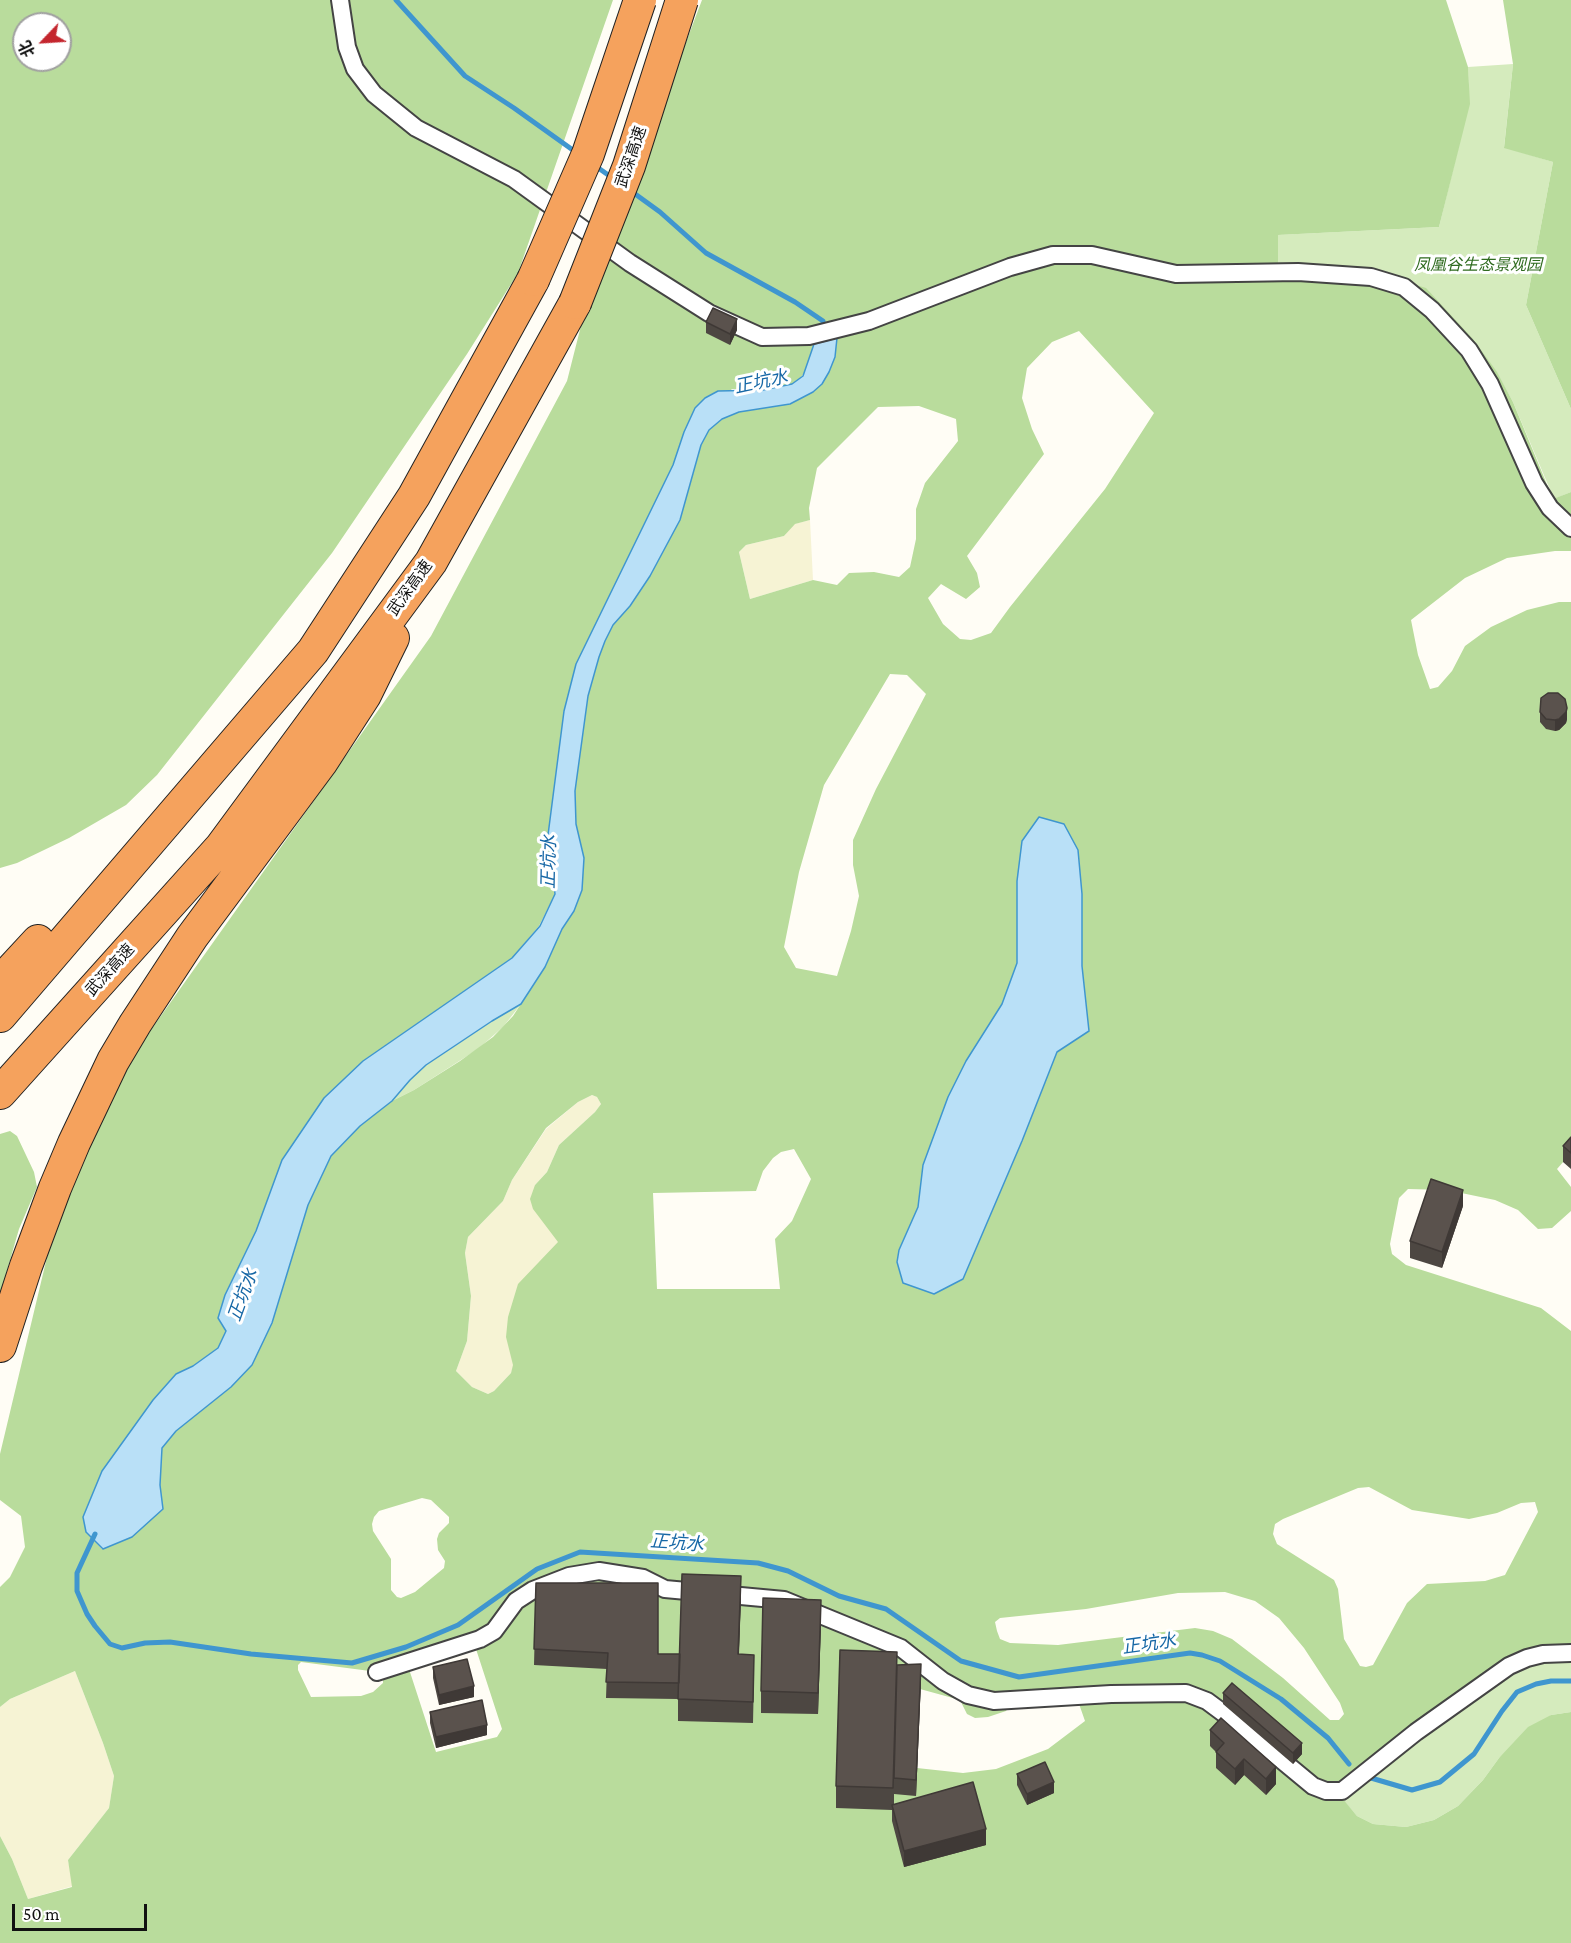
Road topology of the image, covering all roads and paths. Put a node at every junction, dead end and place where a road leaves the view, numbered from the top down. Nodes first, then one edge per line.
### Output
1 (340, 0) edge
2 (640, 0) edge
3 (682, 0) edge
4 (1571, 528) edge
5 (430, 562) junction
6 (313, 651) junction
7 (0, 982) edge
8 (0, 1016) edge
9 (0, 1093) edge
10 (0, 1346) edge
11 (1571, 1653) edge
12 (377, 1672) dead end

1 - 4 street
2 - 6 highway, bridge
3 - 5 highway, 武深高速, bridge
5 - 9 highway, 武深高速
5 - 10 highway
6 - 7 highway
6 - 8 highway
11 - 12 street

